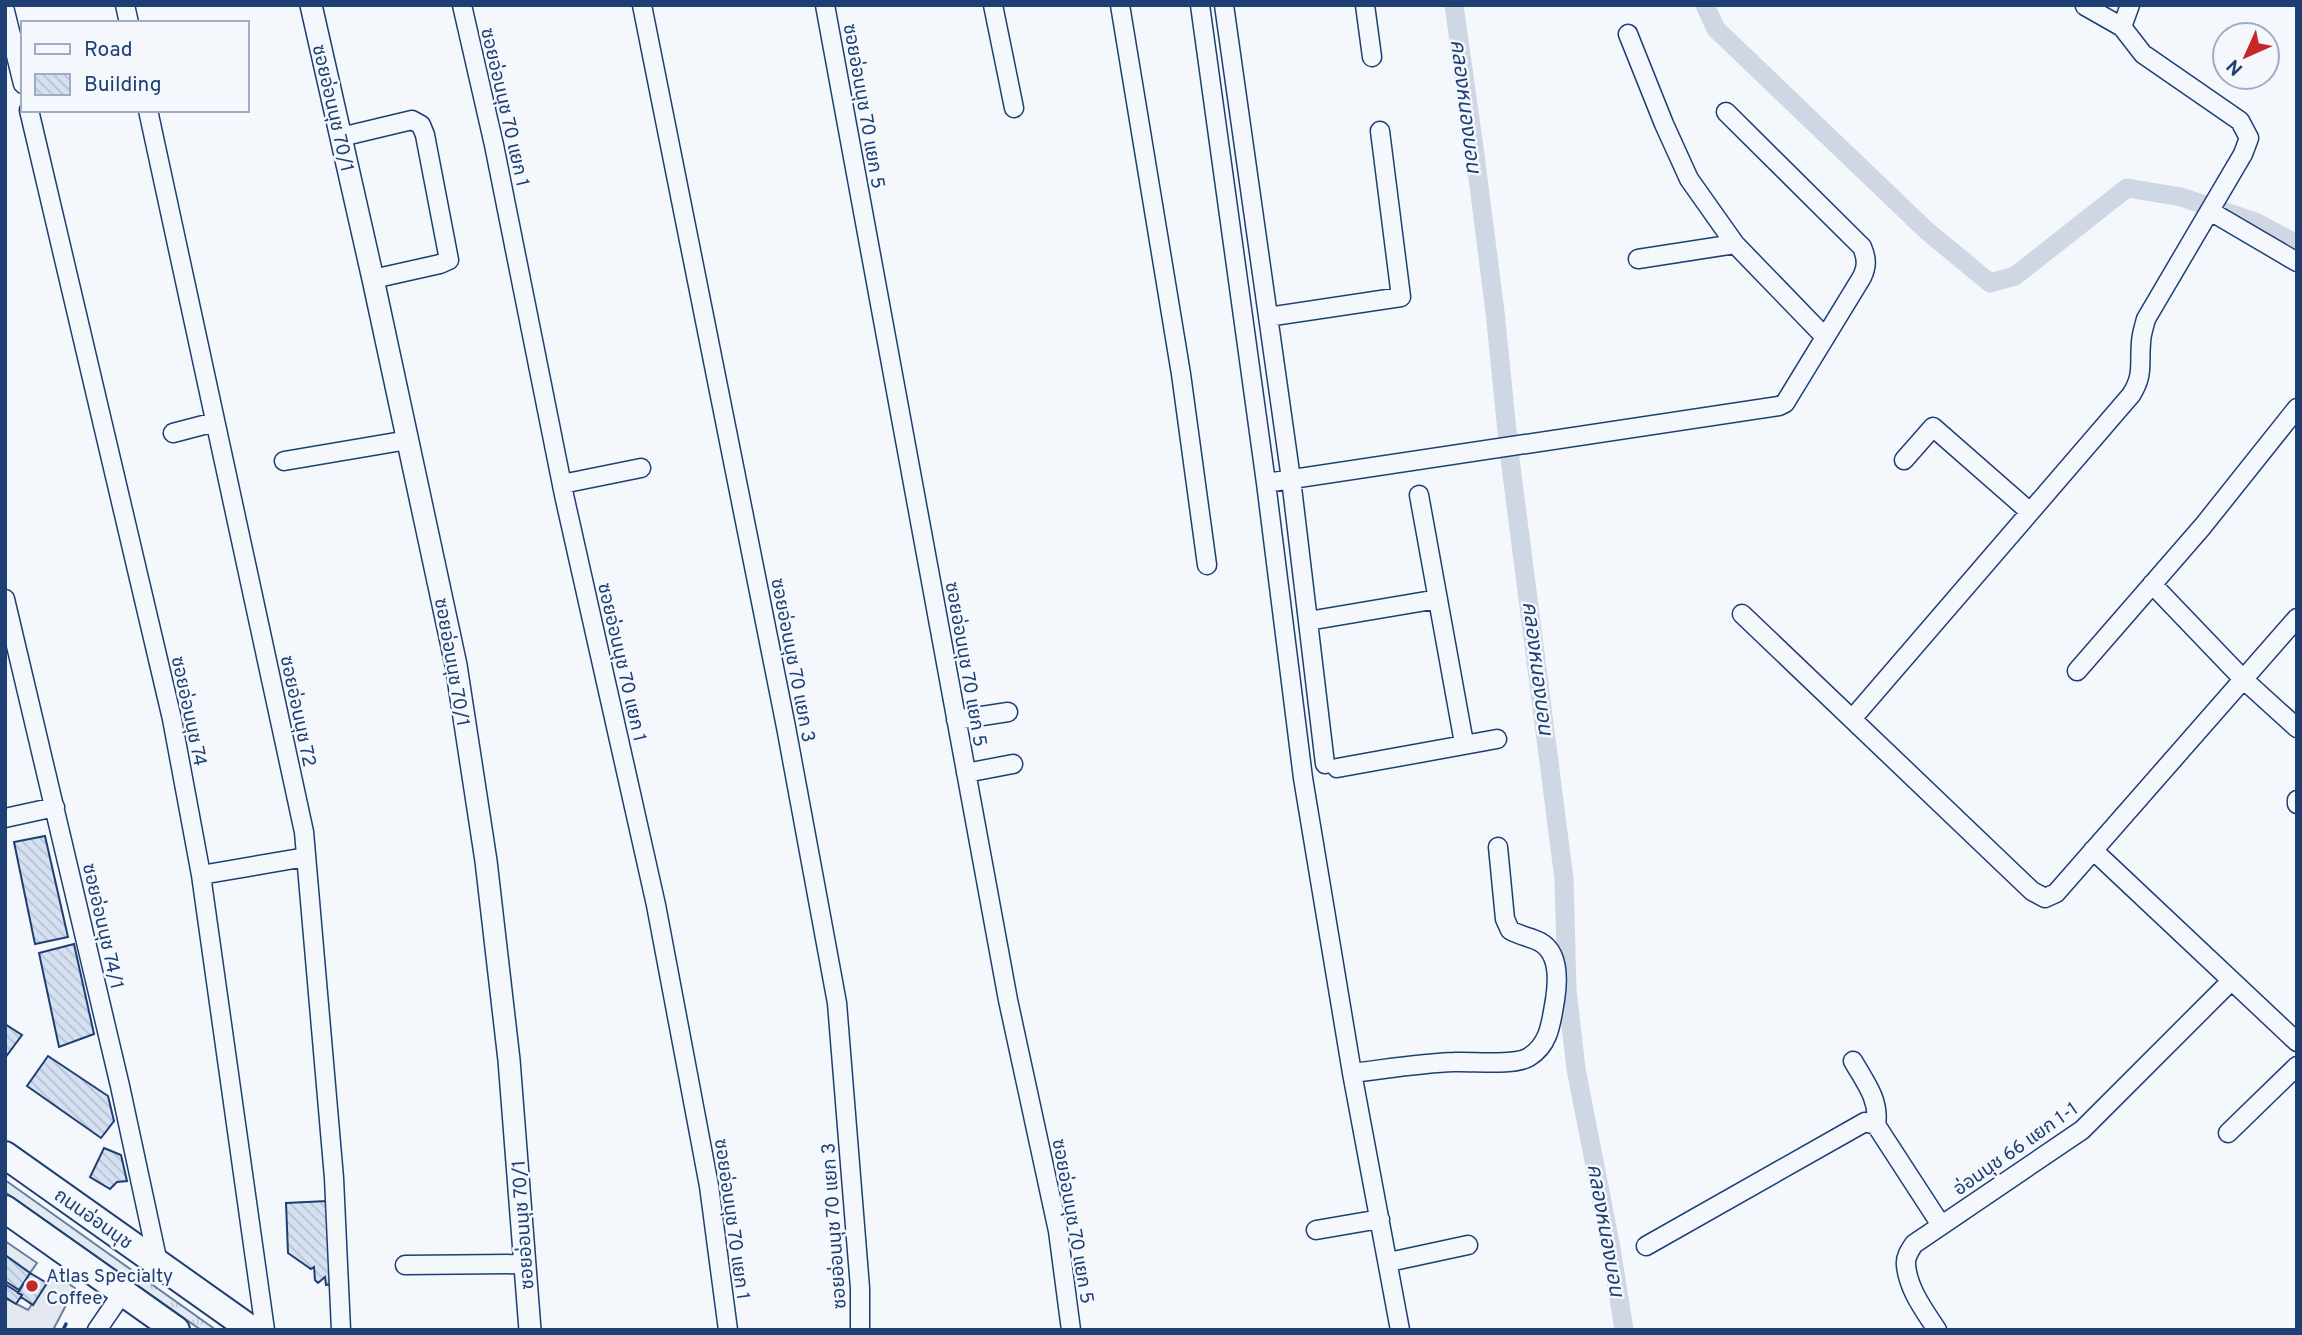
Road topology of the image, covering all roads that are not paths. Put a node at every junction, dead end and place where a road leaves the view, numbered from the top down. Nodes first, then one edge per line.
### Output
1 (311, 5) edge
2 (462, 5) edge
3 (642, 5) edge
4 (825, 5) edge
5 (993, 5) edge
6 (1120, 5) edge
7 (1200, 5) edge
8 (1224, 5) edge
9 (1365, 5) edge
10 (2130, 5) edge
11 (2085, 6) edge
12 (5, 11) edge
13 (2122, 27) junction
14 (1628, 34) dead end
15 (1372, 57) dead end
16 (21, 76) edge
17 (1014, 108) dead end
18 (29, 112) edge
19 (148, 112) edge
20 (1726, 112) dead end
21 (1380, 131) dead end
22 (341, 137) junction
23 (2210, 211) junction
24 (1735, 244) junction
25 (1638, 259) dead end
26 (2297, 262) edge
27 (373, 279) junction
28 (1268, 317) junction
29 (1825, 337) junction
30 (2297, 408) edge
31 (215, 422) junction
32 (173, 433) dead end
33 (408, 440) junction
34 (1904, 460) dead end
35 (284, 461) dead end
36 (641, 468) dead end
37 (1292, 479) junction
38 (1266, 483) junction
39 (562, 484) junction
40 (1419, 495) dead end
41 (2030, 512) junction
42 (1207, 565) dead end
43 (2152, 584) junction
44 (5, 599) edge
45 (1438, 599) junction
46 (1742, 614) dead end
47 (2297, 618) edge
48 (1308, 621) junction
49 (2077, 671) dead end
50 (2244, 679) junction
51 (1008, 712) dead end
52 (1853, 719) junction
53 (956, 720) junction
54 (2297, 728) edge
55 (1497, 739) dead end
56 (1464, 743) junction
57 (1013, 764) dead end
58 (966, 773) junction
59 (55, 807) junction
60 (5, 818) edge
61 (1498, 847) dead end
62 (2093, 850) junction
63 (306, 857) junction
64 (201, 875) junction
65 (2231, 981) junction
66 (2297, 1042) edge
67 (1853, 1061) dead end
68 (2297, 1066) edge
69 (1352, 1073) junction
70 (1876, 1125) junction
71 (2228, 1133) dead end
72 (5, 1155) edge
73 (5, 1209) edge
74 (1380, 1219) junction
75 (1941, 1225) junction
76 (1317, 1230) dead end
77 (1468, 1245) dead end
78 (1646, 1246) dead end
79 (1389, 1262) junction
80 (158, 1263) junction
81 (524, 1264) junction
82 (405, 1265) dead end
83 (122, 1292) junction
84 (97, 1330) edge
85 (176, 1330) edge
86 (252, 1330) edge
87 (265, 1330) edge
88 (341, 1330) edge
89 (530, 1330) edge
90 (728, 1330) edge
91 (860, 1330) edge
92 (1071, 1330) edge
93 (1400, 1330) edge
94 (1937, 1330) edge

1 - 22 street, ซอยอ่อนนุช 70/1
2 - 39 street, ซอยอ่อนนุช 70 แยก 1
3 - 91 street, ซอยอ่อนนุช 70 แยก 3
4 - 53 street, ซอยอ่อนนุช 70 แยก 5
5 - 17 street
6 - 42 street
7 - 38 street
8 - 28 street
9 - 15 street
10 - 13 street
11 - 13 street
12 - 16 street
13 - 23 street
14 - 24 street
18 - 64 street, ซอยอ่อนนุช 74
19 - 31 street, ซอยอ่อนนุช 72
20 - 29 street
21 - 28 street
22 - 27 street, ซอยอ่อนนุช 70/1
22 - 27 street
23 - 26 street
23 - 41 street
24 - 25 street
24 - 29 street
27 - 33 street, ซอยอ่อนนุช 70/1
28 - 37 street
29 - 37 street
30 - 43 street
31 - 32 street
31 - 63 street, ซอยอ่อนนุช 72
33 - 35 street
33 - 81 street, ซอยอ่อนนุช 70/1
34 - 41 street
36 - 39 street
37 - 38 street
37 - 48 street
38 - 69 street
39 - 90 street, ซอยอ่อนนุช 70 แยก 1
40 - 45 street
41 - 52 street
43 - 49 street
43 - 50 street
44 - 59 street, ซอยอ่อนนุช 74/1
45 - 48 street
45 - 56 street
46 - 52 street
47 - 50 street
48 - 56 street
50 - 54 street
50 - 62 street
51 - 53 street
52 - 62 street
53 - 58 street, ซอยอ่อนนุช 70 แยก 5
55 - 56 street
57 - 58 street
58 - 92 street, ซอยอ่อนนุช 70 แยก 5
59 - 60 street
59 - 80 street, ซอยอ่อนนุช 74/1
61 - 69 street
62 - 65 street
63 - 64 street
63 - 88 street, ซอยอ่อนนุช 72
64 - 87 street, ซอยอ่อนนุช 74
65 - 66 street
65 - 75 street, อ่อนนุช 66 แยก 1-1
67 - 70 street
68 - 71 street
69 - 74 street
70 - 75 street
70 - 78 street
72 - 80 main road, ถนนอ่อนนุช
73 - 83 main road
74 - 76 street
74 - 79 street
75 - 94 street, อ่อนนุช 66 แยก 1-1
77 - 79 street
79 - 93 street
80 - 86 main road, ถนนอ่อนนุช
81 - 82 street
81 - 89 street, ซอยอ่อนนุช 70/1
83 - 84 street
83 - 85 main road

